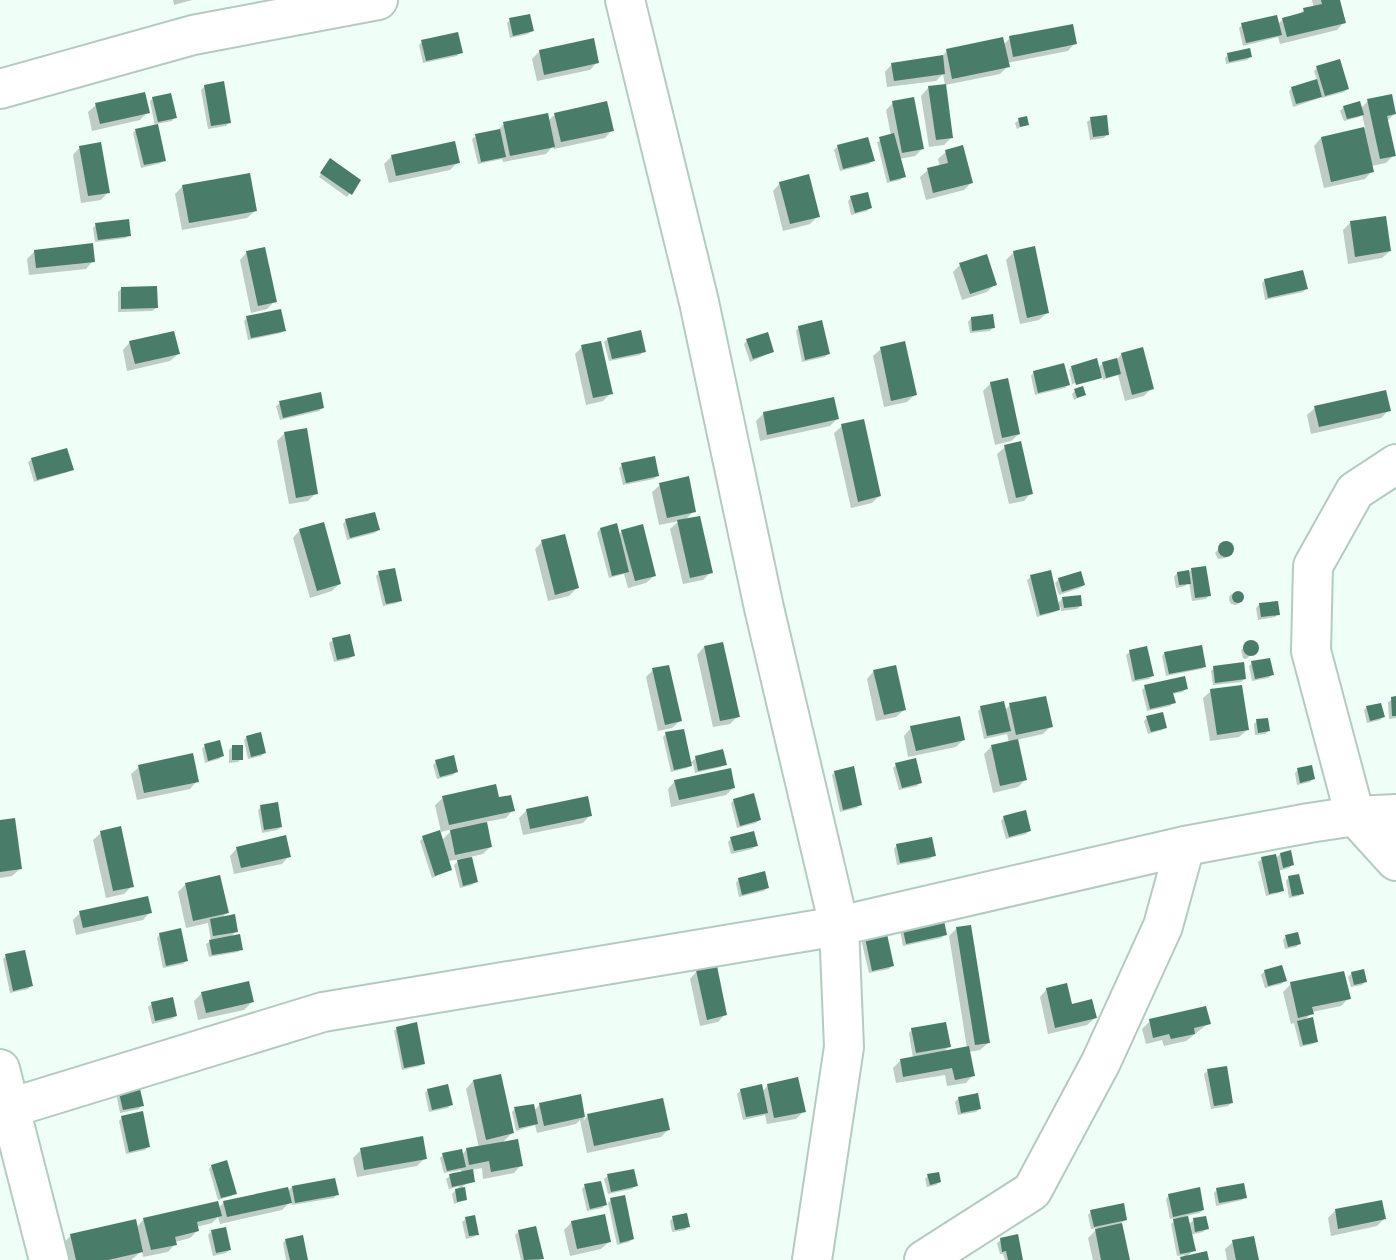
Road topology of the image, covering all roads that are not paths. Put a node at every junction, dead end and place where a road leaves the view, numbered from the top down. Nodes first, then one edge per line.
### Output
1 (378, 0) edge
2 (625, 0) edge
3 (0, 89) edge
4 (1396, 464) edge
5 (1396, 814) edge
6 (1355, 816) junction
7 (1185, 846) junction
8 (1396, 862) edge
9 (839, 926) junction
10 (0, 1069) edge
11 (10, 1108) junction
12 (49, 1260) edge
13 (812, 1260) edge
14 (925, 1260) edge

1 - 3 street
2 - 9 street
4 - 6 street
5 - 6 street
6 - 7 street
6 - 8 street
7 - 9 street
7 - 14 street
9 - 11 street
9 - 13 street
10 - 11 street
11 - 12 street

